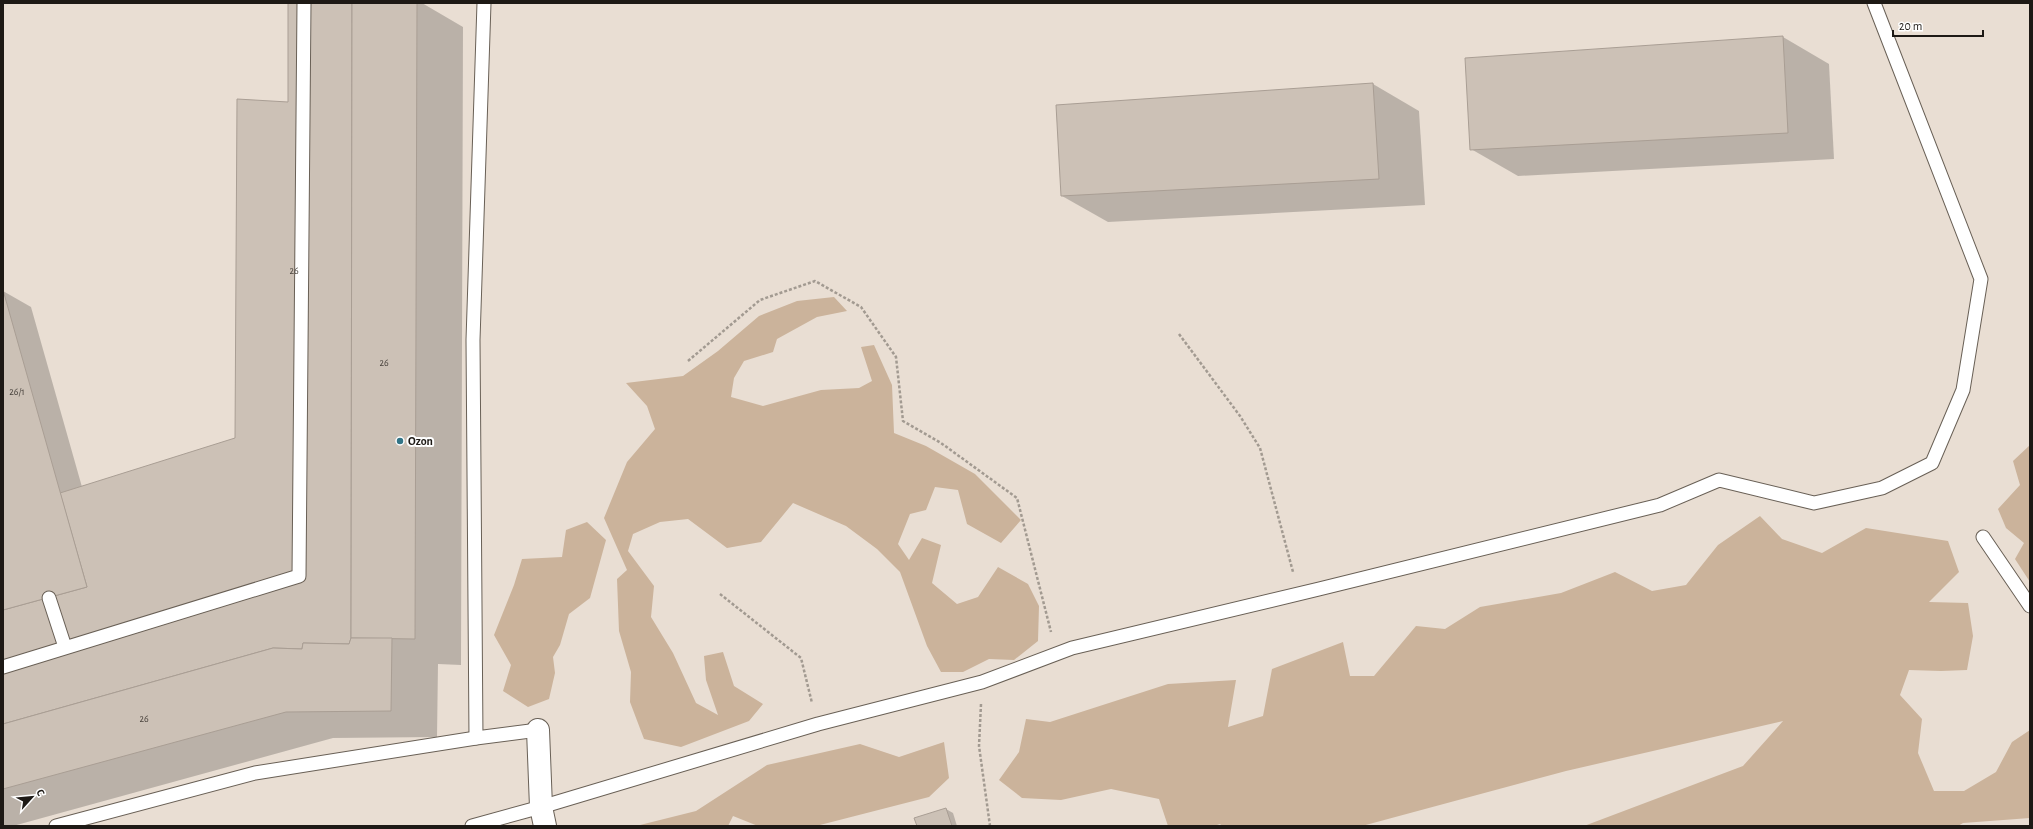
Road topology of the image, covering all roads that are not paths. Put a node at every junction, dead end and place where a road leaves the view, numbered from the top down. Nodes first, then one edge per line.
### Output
1 (304, 3) edge
2 (484, 3) edge
3 (1874, 3) edge
4 (1983, 537) dead end
5 (49, 598) dead end
6 (2030, 606) edge
7 (65, 647) junction
8 (3, 667) edge
9 (538, 730) joint
10 (476, 738) junction
11 (543, 817) edge
12 (56, 826) edge
13 (472, 826) edge

1 - 7 lane
2 - 10 lane
3 - 11 lane
4 - 6 lane
5 - 7 lane
7 - 8 lane
9 - 10 lane
9 - 11 street
10 - 12 lane
11 - 13 lane

